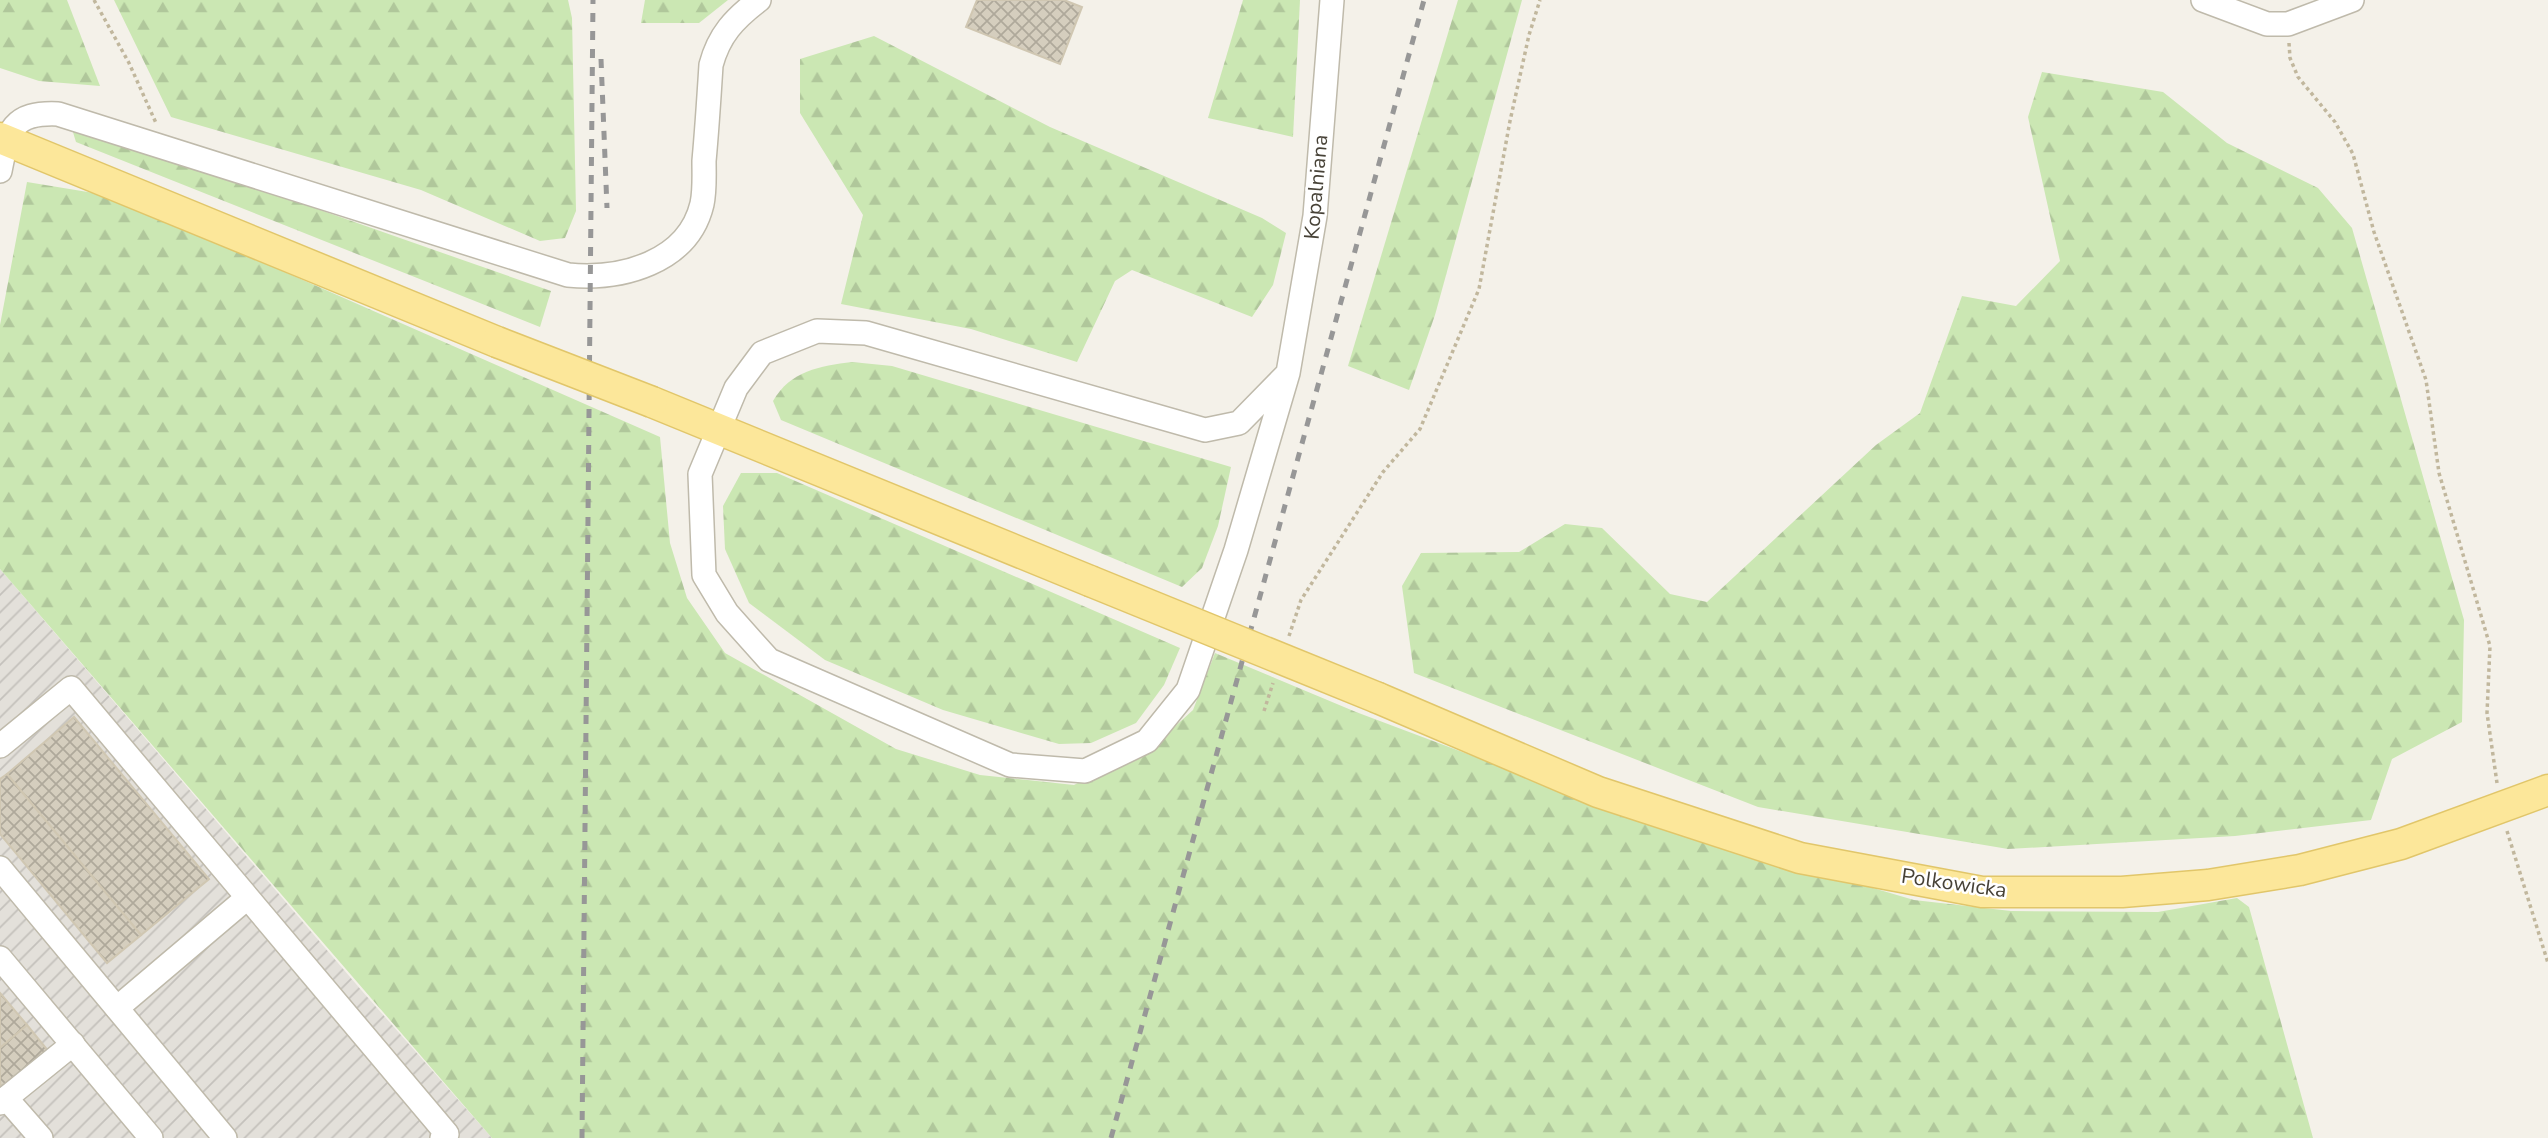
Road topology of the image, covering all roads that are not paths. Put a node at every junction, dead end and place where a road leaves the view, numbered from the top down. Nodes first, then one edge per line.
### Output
1 (759, 0) edge
2 (1332, 0) edge
3 (2203, 0) edge
4 (2352, 0) edge
5 (3, 139) edge
6 (0, 171) edge
7 (1288, 373) junction
8 (716, 430) junction
9 (0, 746) edge
10 (2548, 790) edge
11 (0, 868) edge
12 (247, 898) junction
13 (0, 958) edge
14 (117, 1008) junction
15 (73, 1044) junction
16 (3, 1101) edge
17 (41, 1138) edge
18 (151, 1138) edge
19 (225, 1138) edge
20 (442, 1138) edge

1 - 5 street
2 - 7 street, Kopalniana
3 - 4 street
5 - 6 street
5 - 8 main road, Polkowicka, bridge
7 - 8 street, Kopalniana
7 - 8 street, Kopalniana
8 - 10 main road, Polkowicka, bridge
9 - 12 street
11 - 14 street
12 - 14 street
12 - 20 street
13 - 15 street
14 - 19 street
15 - 16 street
15 - 18 street
16 - 17 street

